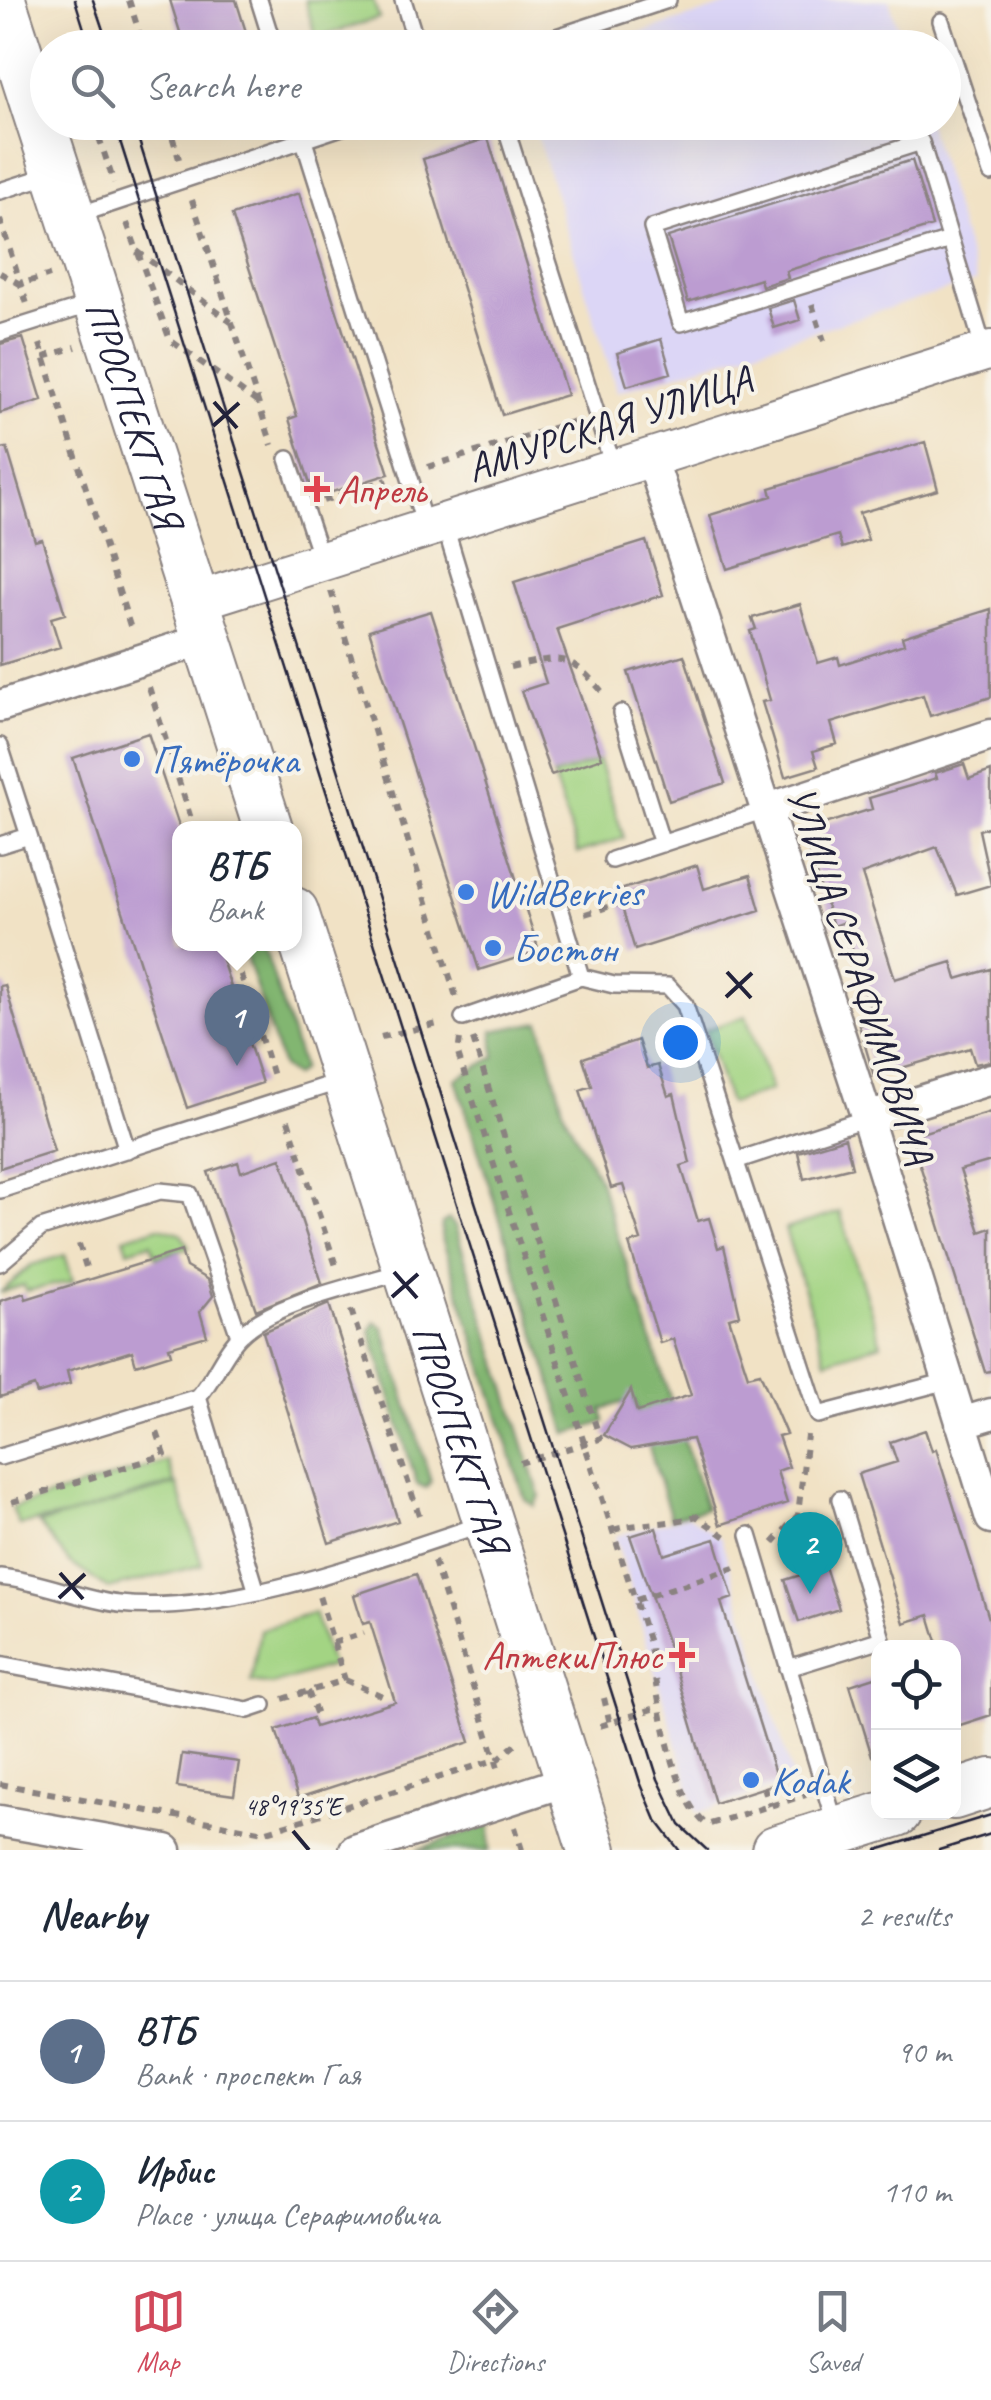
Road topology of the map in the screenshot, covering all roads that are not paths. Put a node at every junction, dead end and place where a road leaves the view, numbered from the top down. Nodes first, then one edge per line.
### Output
1 (1, 0) edge
2 (259, 0) edge
3 (403, 0) edge
4 (668, 0) edge
5 (941, 21) dead end
6 (268, 30) edge
7 (412, 30) edge
8 (577, 30) edge
9 (944, 30) edge
10 (961, 82) edge
11 (30, 90) edge
12 (46, 140) edge
13 (304, 140) joint
14 (510, 140) edge
15 (991, 173) edge
16 (0, 191) edge
17 (64, 195) junction
18 (950, 240) junction
19 (98, 302) junction
20 (0, 332) edge
21 (988, 351) edge
22 (651, 457) junction
23 (282, 459) road end
24 (614, 469) junction
25 (435, 526) junction
26 (322, 561) junction
27 (203, 620) junction
28 (0, 706) edge
29 (621, 713) road end
30 (991, 735) edge
31 (0, 746) edge
32 (765, 810) junction
33 (266, 821) edge
34 (29, 836) junction
35 (662, 844) junction
36 (0, 845) edge
37 (612, 860) dead end
38 (302, 937) edge
39 (581, 977) junction
40 (462, 1018) road end
41 (347, 1079) junction
42 (991, 1079) edge
43 (868, 1118) junction
44 (127, 1150) junction
45 (738, 1160) junction
46 (0, 1190) edge
47 (0, 1263) edge
48 (409, 1269) junction
49 (238, 1336) junction
50 (948, 1381) junction
51 (198, 1397) junction
52 (991, 1414) edge
53 (961, 1423) junction
54 (0, 1457) edge
55 (840, 1499) dead end
56 (991, 1518) edge
57 (491, 1521) junction
58 (749, 1535) road end
59 (0, 1577) edge
60 (256, 1590) junction
61 (0, 1664) edge
62 (788, 1668) junction
63 (263, 1705) road end
64 (572, 1779) junction
65 (991, 1784) edge
66 (961, 1793) edge
67 (872, 1820) edge
68 (0, 1821) edge
69 (773, 1828) edge
70 (837, 1831) junction
71 (166, 1850) edge
72 (355, 1850) edge
73 (592, 1850) edge

1 - 11 main road, ПРОСПЕКТ ГАЯ
2 - 6 lane
3 - 7 lane
4 - 8 lane
5 - 9 lane
10 - 15 lane
12 - 17 main road, ПРОСПЕКТ ГАЯ
13 - 17 lane
13 - 25 lane
14 - 24 lane
16 - 17 lane
17 - 19 main road, ПРОСПЕКТ ГАЯ
18 - 18 lane
18 - 21 lane
19 - 20 lane
19 - 27 main road, ПРОСПЕКТ ГАЯ
21 - 22 street, АМУРСКАЯ УЛИЦА
22 - 24 street, АМУРСКАЯ УЛИЦА
22 - 32 street, УЛИЦА СЕРАФИМОВИЧА
23 - 26 lane
24 - 25 street, АМУРСКАЯ УЛИЦА
25 - 26 street, АМУРСКАЯ УЛИЦА
25 - 39 lane
26 - 27 street, АМУРСКАЯ УЛИЦА
27 - 28 street
27 - 33 main road, ПРОСПЕКТ ГАЯ
29 - 35 lane
30 - 32 street
31 - 34 lane
32 - 35 lane
32 - 43 street, УЛИЦА СЕРАФИМОВИЧА
34 - 36 lane
34 - 44 lane
35 - 37 lane
38 - 41 main road, ПРОСПЕКТ ГАЯ
39 - 40 lane
39 - 45 lane
41 - 44 lane
41 - 48 main road, ПРОСПЕКТ ГАЯ
42 - 43 street
43 - 45 lane
43 - 50 street, УЛИЦА СЕРАФИМОВИЧА
44 - 46 lane
45 - 50 lane
47 - 49 lane
48 - 49 lane
48 - 57 main road, ПРОСПЕКТ ГАЯ
49 - 51 lane
50 - 53 street, УЛИЦА СЕРАФИМОВИЧА
51 - 54 lane
51 - 60 lane
52 - 53 street
53 - 56 street, УЛИЦА СЕРАФИМОВИЧА
55 - 62 lane
57 - 60 lane
57 - 64 main road, ПРОСПЕКТ ГАЯ
58 - 62 lane
59 - 60 lane
61 - 63 lane
62 - 70 lane
64 - 72 street
64 - 73 main road, ПРОСПЕКТ ГАЯ
65 - 66 main road
67 - 70 main road
68 - 71 street
69 - 70 main road

